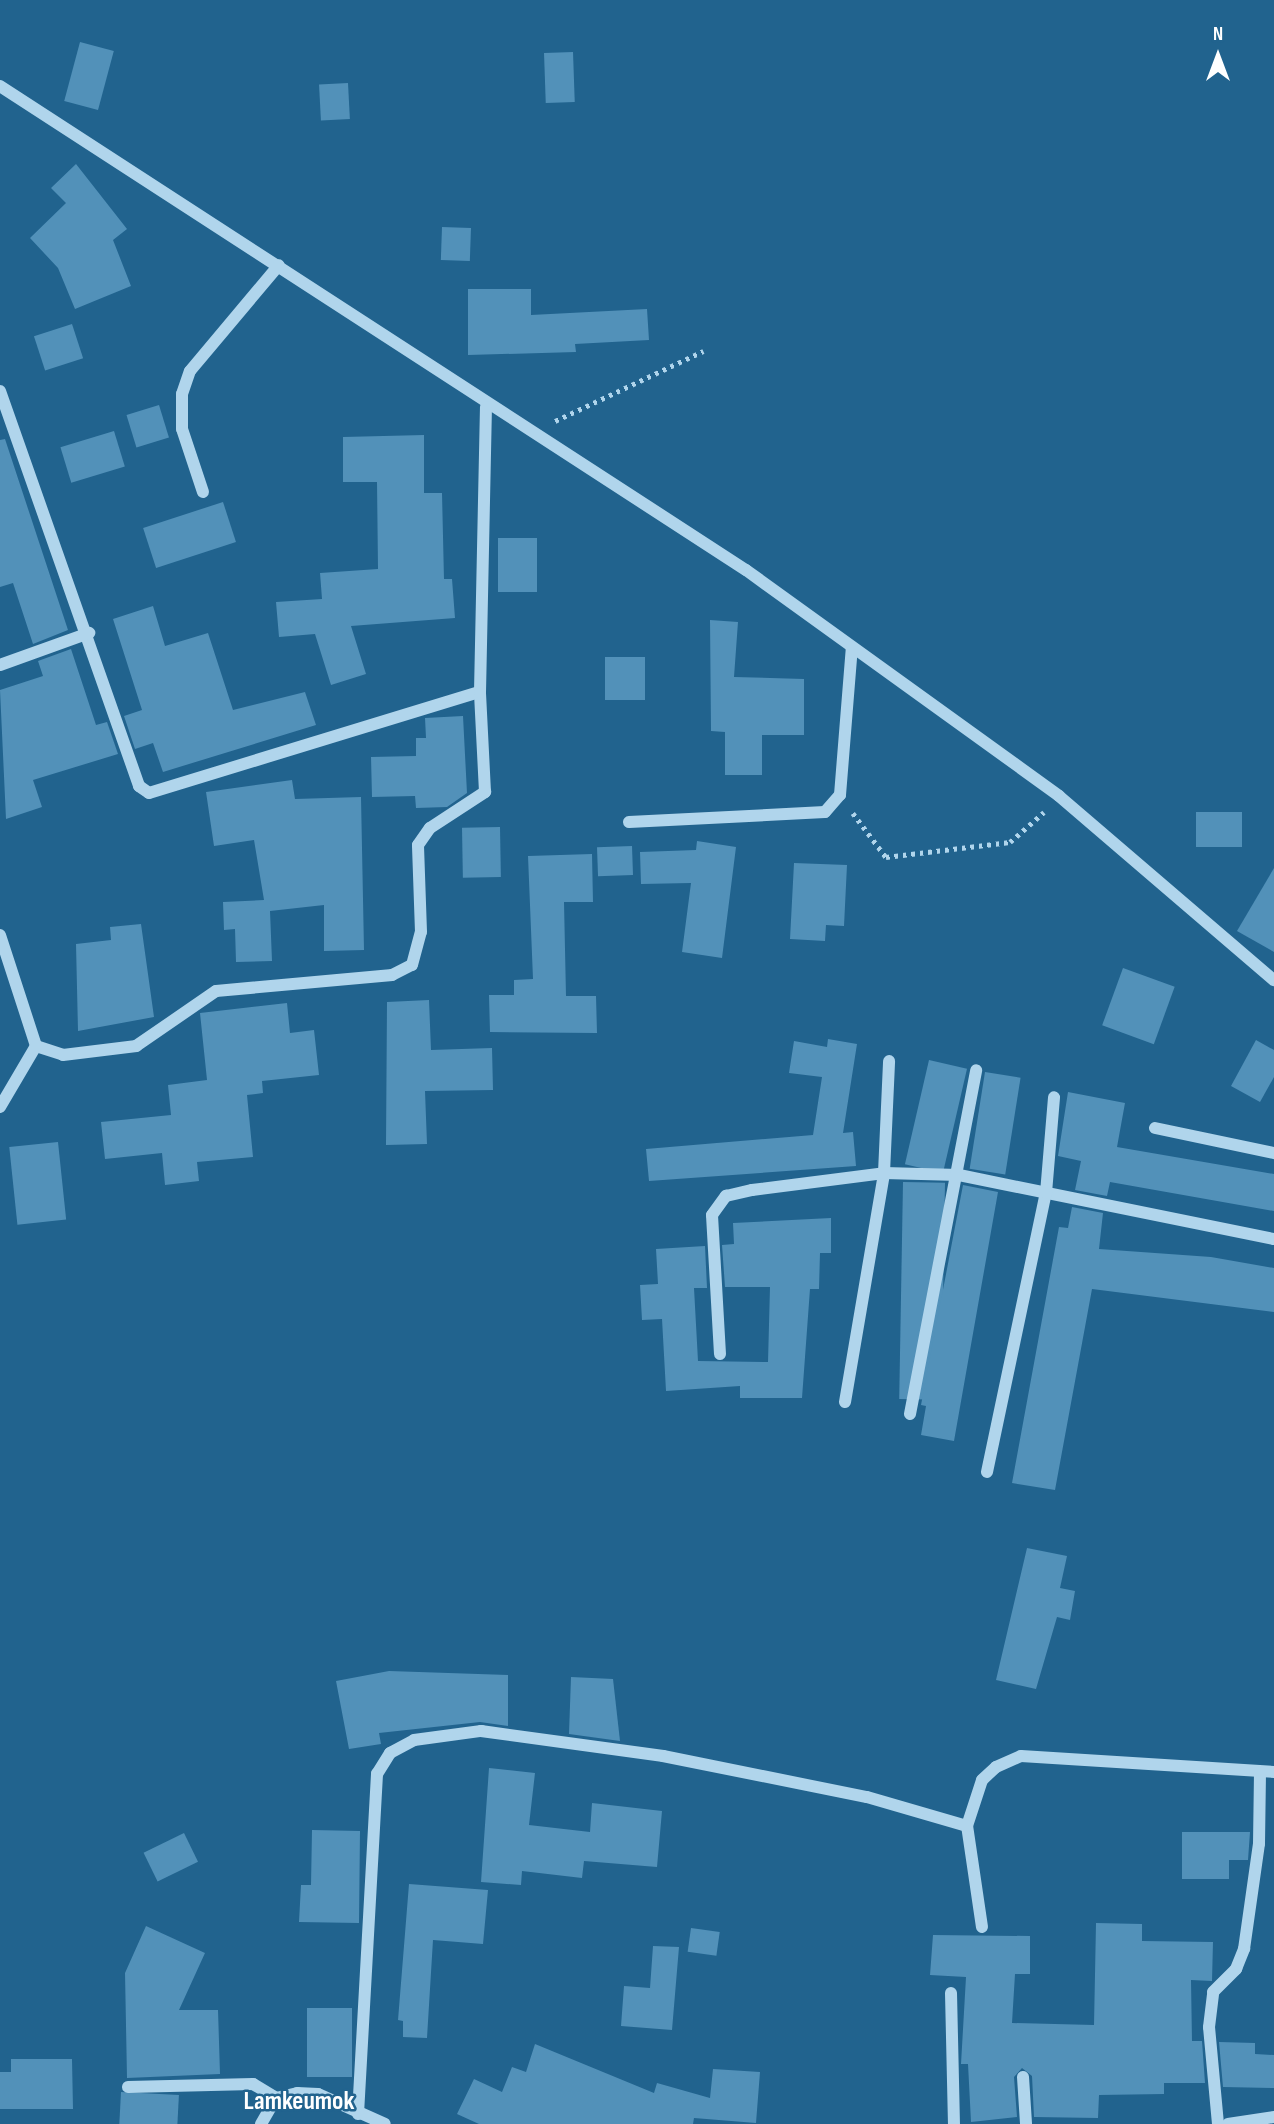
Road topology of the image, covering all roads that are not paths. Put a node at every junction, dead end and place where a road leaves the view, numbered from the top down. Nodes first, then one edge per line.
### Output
1 (0, 86) edge
2 (279, 265) junction
3 (0, 391) edge
4 (486, 407) junction
5 (203, 492) dead end
6 (89, 633) junction
7 (852, 647) junction
8 (0, 665) edge
9 (480, 692) junction
10 (629, 822) dead end
11 (0, 935) edge
12 (1274, 980) edge
13 (36, 1046) junction
14 (890, 1061) dead end
15 (976, 1070) dead end
16 (1054, 1097) dead end
17 (0, 1107) edge
18 (1155, 1128) dead end
19 (1274, 1153) edge
20 (884, 1173) junction
21 (958, 1175) junction
22 (1046, 1193) junction
23 (1274, 1239) edge
24 (720, 1353) dead end
25 (845, 1402) dead end
26 (910, 1414) dead end
27 (986, 1472) dead end
28 (1260, 1772) junction
29 (1274, 1772) edge
30 (967, 1826) junction
31 (982, 1927) dead end
32 (951, 1993) dead end
33 (1023, 2077) dead end
34 (128, 2087) dead end
35 (276, 2098) junction
36 (358, 2114) junction
37 (1274, 2117) edge
38 (261, 2124) edge
39 (386, 2124) edge
40 (954, 2124) edge
41 (1026, 2124) edge
42 (1218, 2124) edge
43 (1228, 2124) edge

1 - 2 street
2 - 4 street
2 - 5 street
3 - 6 street
4 - 7 street
4 - 9 street
6 - 8 street
6 - 9 street
7 - 10 street
7 - 12 street
9 - 13 street
11 - 13 street
13 - 17 street
14 - 20 street
15 - 21 street
16 - 22 street
18 - 19 street
20 - 21 street
20 - 24 street
20 - 25 street
21 - 22 street
21 - 26 street
22 - 23 street
22 - 27 street
28 - 29 street
28 - 30 street
28 - 42 street
30 - 31 street
30 - 36 street
32 - 40 street
33 - 41 street
34 - 35 street
35 - 36 street
35 - 38 street
36 - 39 street
37 - 43 street

